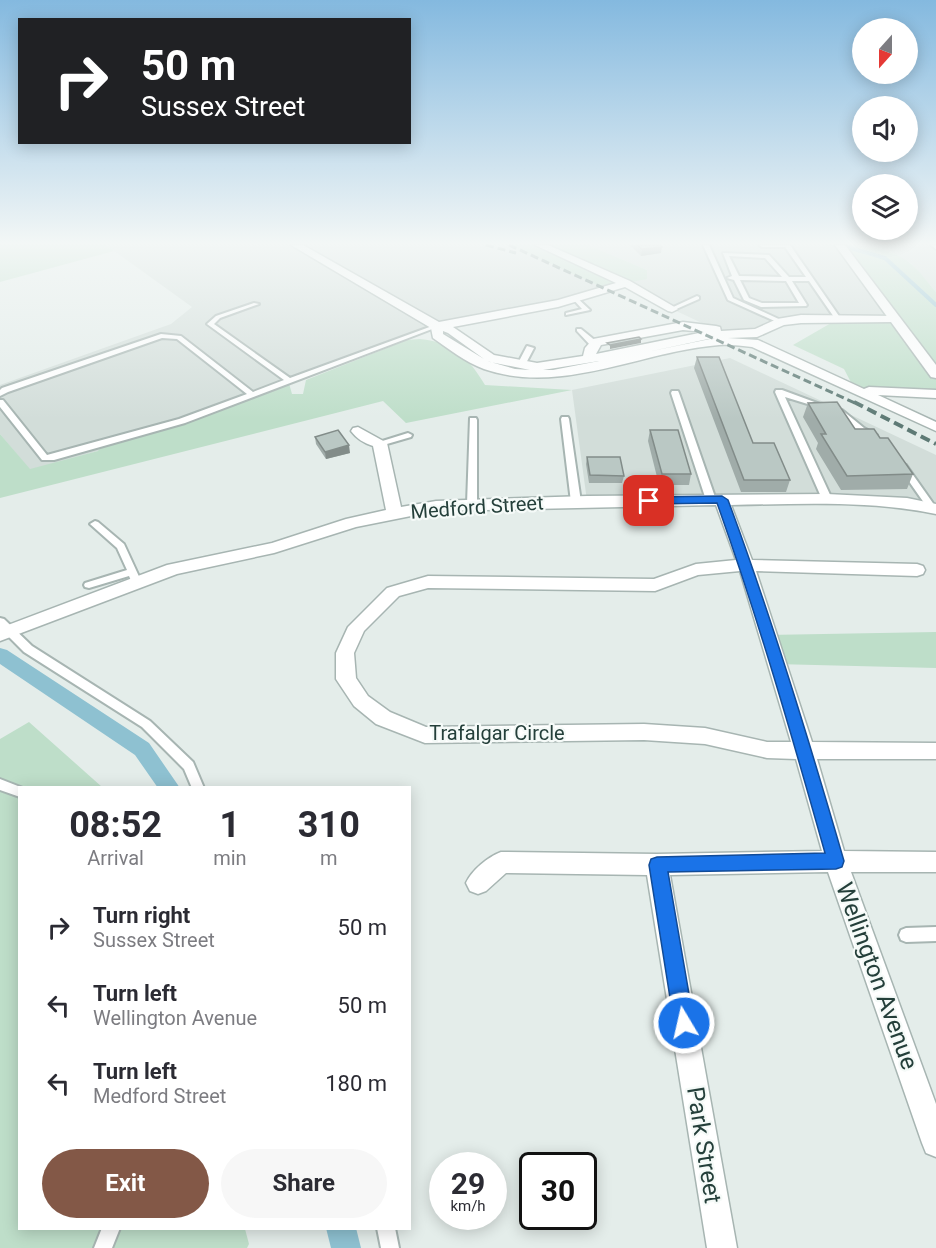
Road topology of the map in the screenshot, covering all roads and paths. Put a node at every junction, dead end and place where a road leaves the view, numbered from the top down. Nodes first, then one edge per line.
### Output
1 (397, 303) edge
2 (548, 303) edge
3 (580, 303) edge
4 (662, 303) edge
5 (685, 303) edge
6 (739, 303) edge
7 (757, 303) edge
8 (803, 303) edge
9 (827, 303) edge
10 (883, 303) edge
11 (256, 304) dead end
12 (672, 309) joint
13 (568, 314) dead end
14 (894, 318) junction
15 (838, 319) junction
16 (781, 322) junction
17 (437, 326) junction
18 (579, 330) dead end
19 (732, 334) junction
20 (693, 337) junction
21 (594, 344) junction
22 (530, 348) dead end
23 (593, 362) junction
24 (521, 365) junction
25 (936, 374) edge
26 (288, 380) junction
27 (855, 390) junction
28 (675, 393) dead end
29 (0, 394) edge
30 (251, 394) junction
31 (936, 394) edge
32 (0, 402) edge
33 (566, 419) dead end
34 (473, 420) dead end
35 (936, 428) edge
36 (358, 431) dead end
37 (408, 435) dead end
38 (883, 442) edge
39 (380, 443) junction
40 (899, 460) edge
41 (827, 499) junction
42 (717, 500) junction
43 (576, 502) junction
44 (472, 504) junction
45 (934, 509) edge
46 (394, 513) junction
47 (95, 524) dead end
48 (746, 565) junction
49 (918, 570) dead end
50 (135, 577) junction
51 (89, 585) dead end
52 (3, 631) edge
53 (804, 750) junction
54 (936, 752) edge
55 (0, 784) edge
56 (197, 786) edge
57 (18, 791) edge
58 (836, 861) junction
59 (936, 862) edge
60 (657, 865) junction
61 (478, 883) dead end
62 (936, 934) edge
63 (906, 935) dead end
64 (936, 1143) edge
65 (110, 1230) edge
66 (386, 1230) edge
67 (103, 1248) edge
68 (390, 1248) edge
69 (722, 1248) edge

1 - 17 street
2 - 17 street
3 - 13 lane
4 - 12 street
5 - 12 lane
6 - 16 lane
7 - 8 lane
9 - 15 lane
10 - 14 street
11 - 26 lane
14 - 15 street
14 - 25 street
15 - 16 street
16 - 19 street
17 - 23 street
17 - 24 street
17 - 26 lane
18 - 21 lane
19 - 20 street
19 - 20 street
20 - 21 street
20 - 23 street
20 - 23 street
20 - 27 street
21 - 23 street
22 - 24 lane
23 - 24 street
26 - 30 lane
27 - 31 street
27 - 35 street
28 - 42 lane
29 - 30 lane
30 - 32 lane
33 - 43 lane
34 - 44 lane
36 - 39 street
37 - 39 lane
38 - 41 lane
39 - 46 street
40 - 45 lane
41 - 42 street, Medford Street
41 - 45 street, Medford Street
42 - 43 street, Medford Street
42 - 48 street, Wellington Avenue
43 - 44 street, Medford Street
44 - 46 street, Medford Street
46 - 50 street, Medford Street
47 - 50 lane
48 - 49 street, Trafalgar Circle
48 - 53 street, Wellington Avenue
48 - 53 street, Trafalgar Circle
50 - 51 lane
50 - 52 street, Medford Street
52 - 56 lane
53 - 54 street, Trafalgar Circle
53 - 58 street, Wellington Avenue
55 - 57 lane
58 - 59 street
58 - 60 street
58 - 64 street, Wellington Avenue
60 - 61 street
60 - 69 street, Park Street
62 - 63 lane
65 - 67 lane
66 - 68 lane

